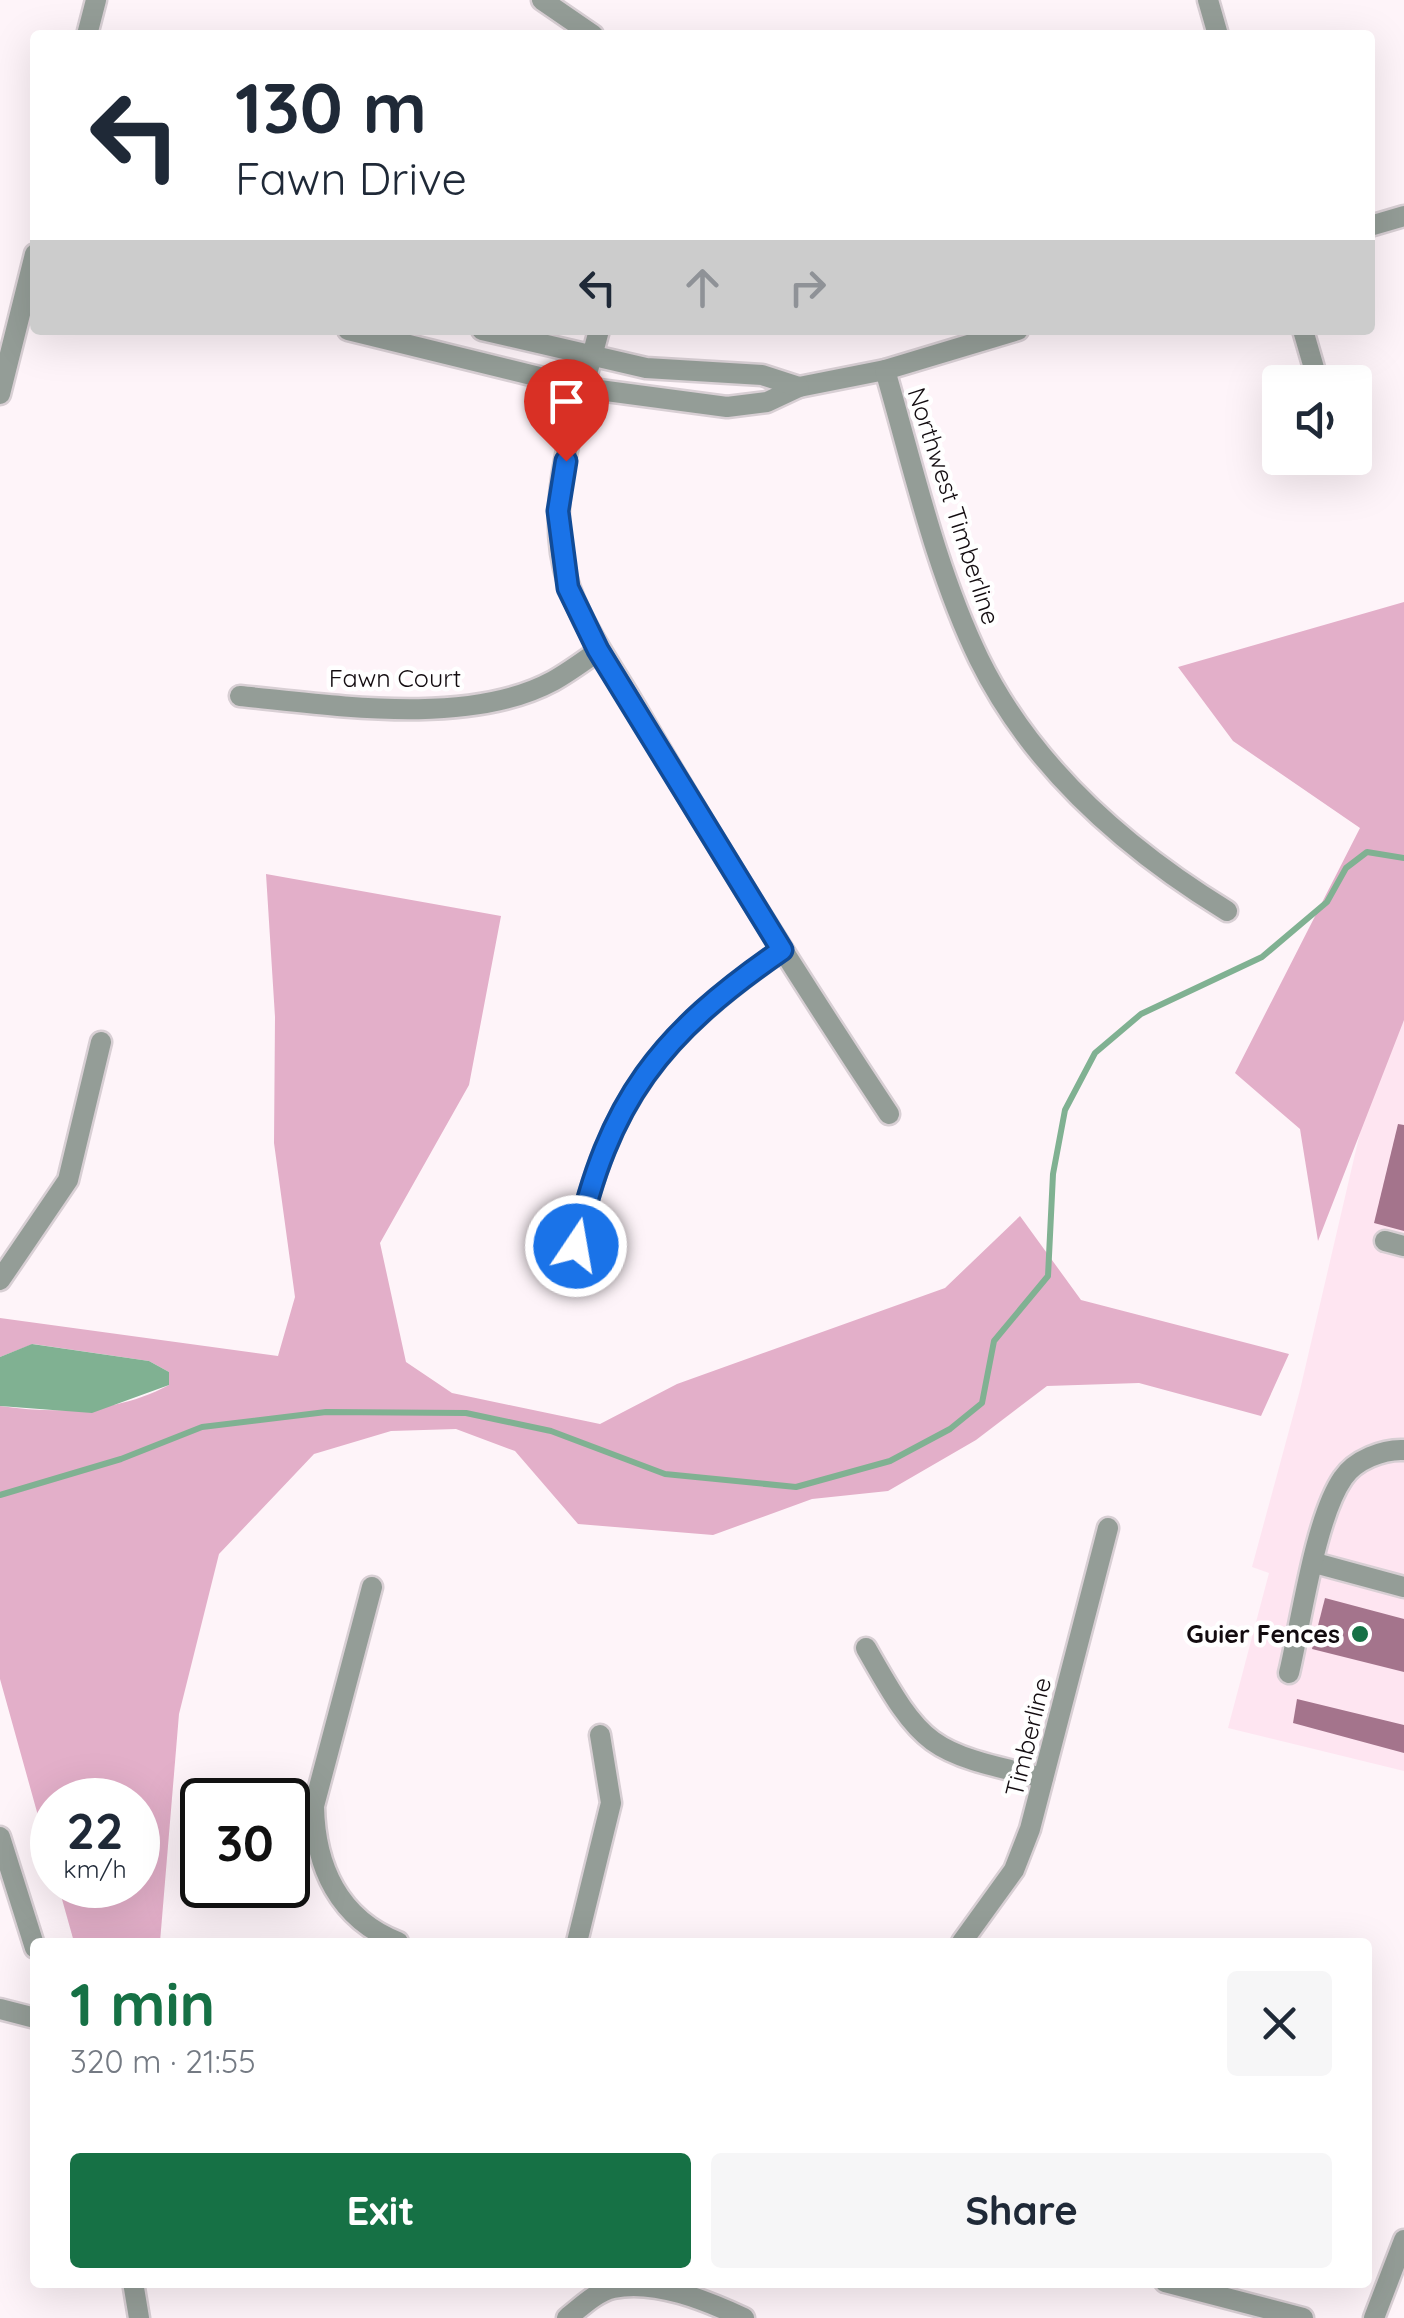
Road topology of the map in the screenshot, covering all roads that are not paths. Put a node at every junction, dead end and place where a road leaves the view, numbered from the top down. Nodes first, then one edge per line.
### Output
1 (96, 0) edge
2 (542, 0) edge
3 (1208, 0) edge
4 (89, 30) edge
5 (586, 30) edge
6 (1217, 30) edge
7 (1404, 216) edge
8 (1375, 225) edge
9 (30, 274) edge
10 (368, 335) edge
11 (502, 335) edge
12 (598, 335) edge
13 (1001, 335) edge
14 (1304, 335) edge
15 (592, 357) junction
16 (1313, 365) edge
17 (885, 370) junction
18 (799, 387) junction
19 (584, 388) junction
20 (0, 394) edge
21 (598, 650) junction
22 (240, 696) dead end
23 (1227, 910) dead end
24 (782, 950) junction
25 (102, 1042) dead end
26 (889, 1114) dead end
27 (576, 1246) dead end
28 (0, 1280) edge
29 (1404, 1450) edge
30 (1108, 1528) dead end
31 (1315, 1564) junction
32 (372, 1586) dead end
33 (1404, 1587) edge
34 (866, 1648) dead end
35 (1289, 1673) dead end
36 (600, 1735) dead end
37 (1043, 1778) junction
38 (0, 1837) edge
39 (32, 1938) edge
40 (388, 1938) edge
41 (578, 1938) edge
42 (965, 1938) edge
43 (0, 2009) edge
44 (30, 2017) edge
45 (1404, 2240) edge
46 (134, 2288) edge
47 (613, 2288) edge
48 (625, 2288) edge
49 (1188, 2288) edge
50 (139, 2318) edge
51 (567, 2318) edge
52 (744, 2318) edge
53 (1303, 2318) edge
54 (1374, 2318) edge

1 - 4 street
2 - 5 street
3 - 6 street
7 - 8 street
9 - 20 street
10 - 19 street
11 - 15 street
12 - 15 street
13 - 17 street
14 - 16 street
15 - 18 street
15 - 19 street
17 - 18 street
17 - 23 street, Northwest Timberline
18 - 19 street
19 - 21 street
21 - 22 street, Fawn Court
21 - 24 street
24 - 26 street
24 - 27 street
25 - 28 street
29 - 31 street
30 - 37 street, Timberline
31 - 33 street
31 - 35 street
32 - 40 street
34 - 37 street
36 - 41 street
37 - 42 street, Timberline
38 - 39 street
43 - 44 street
45 - 54 street
46 - 50 street
47 - 51 street
48 - 52 street
49 - 53 street

